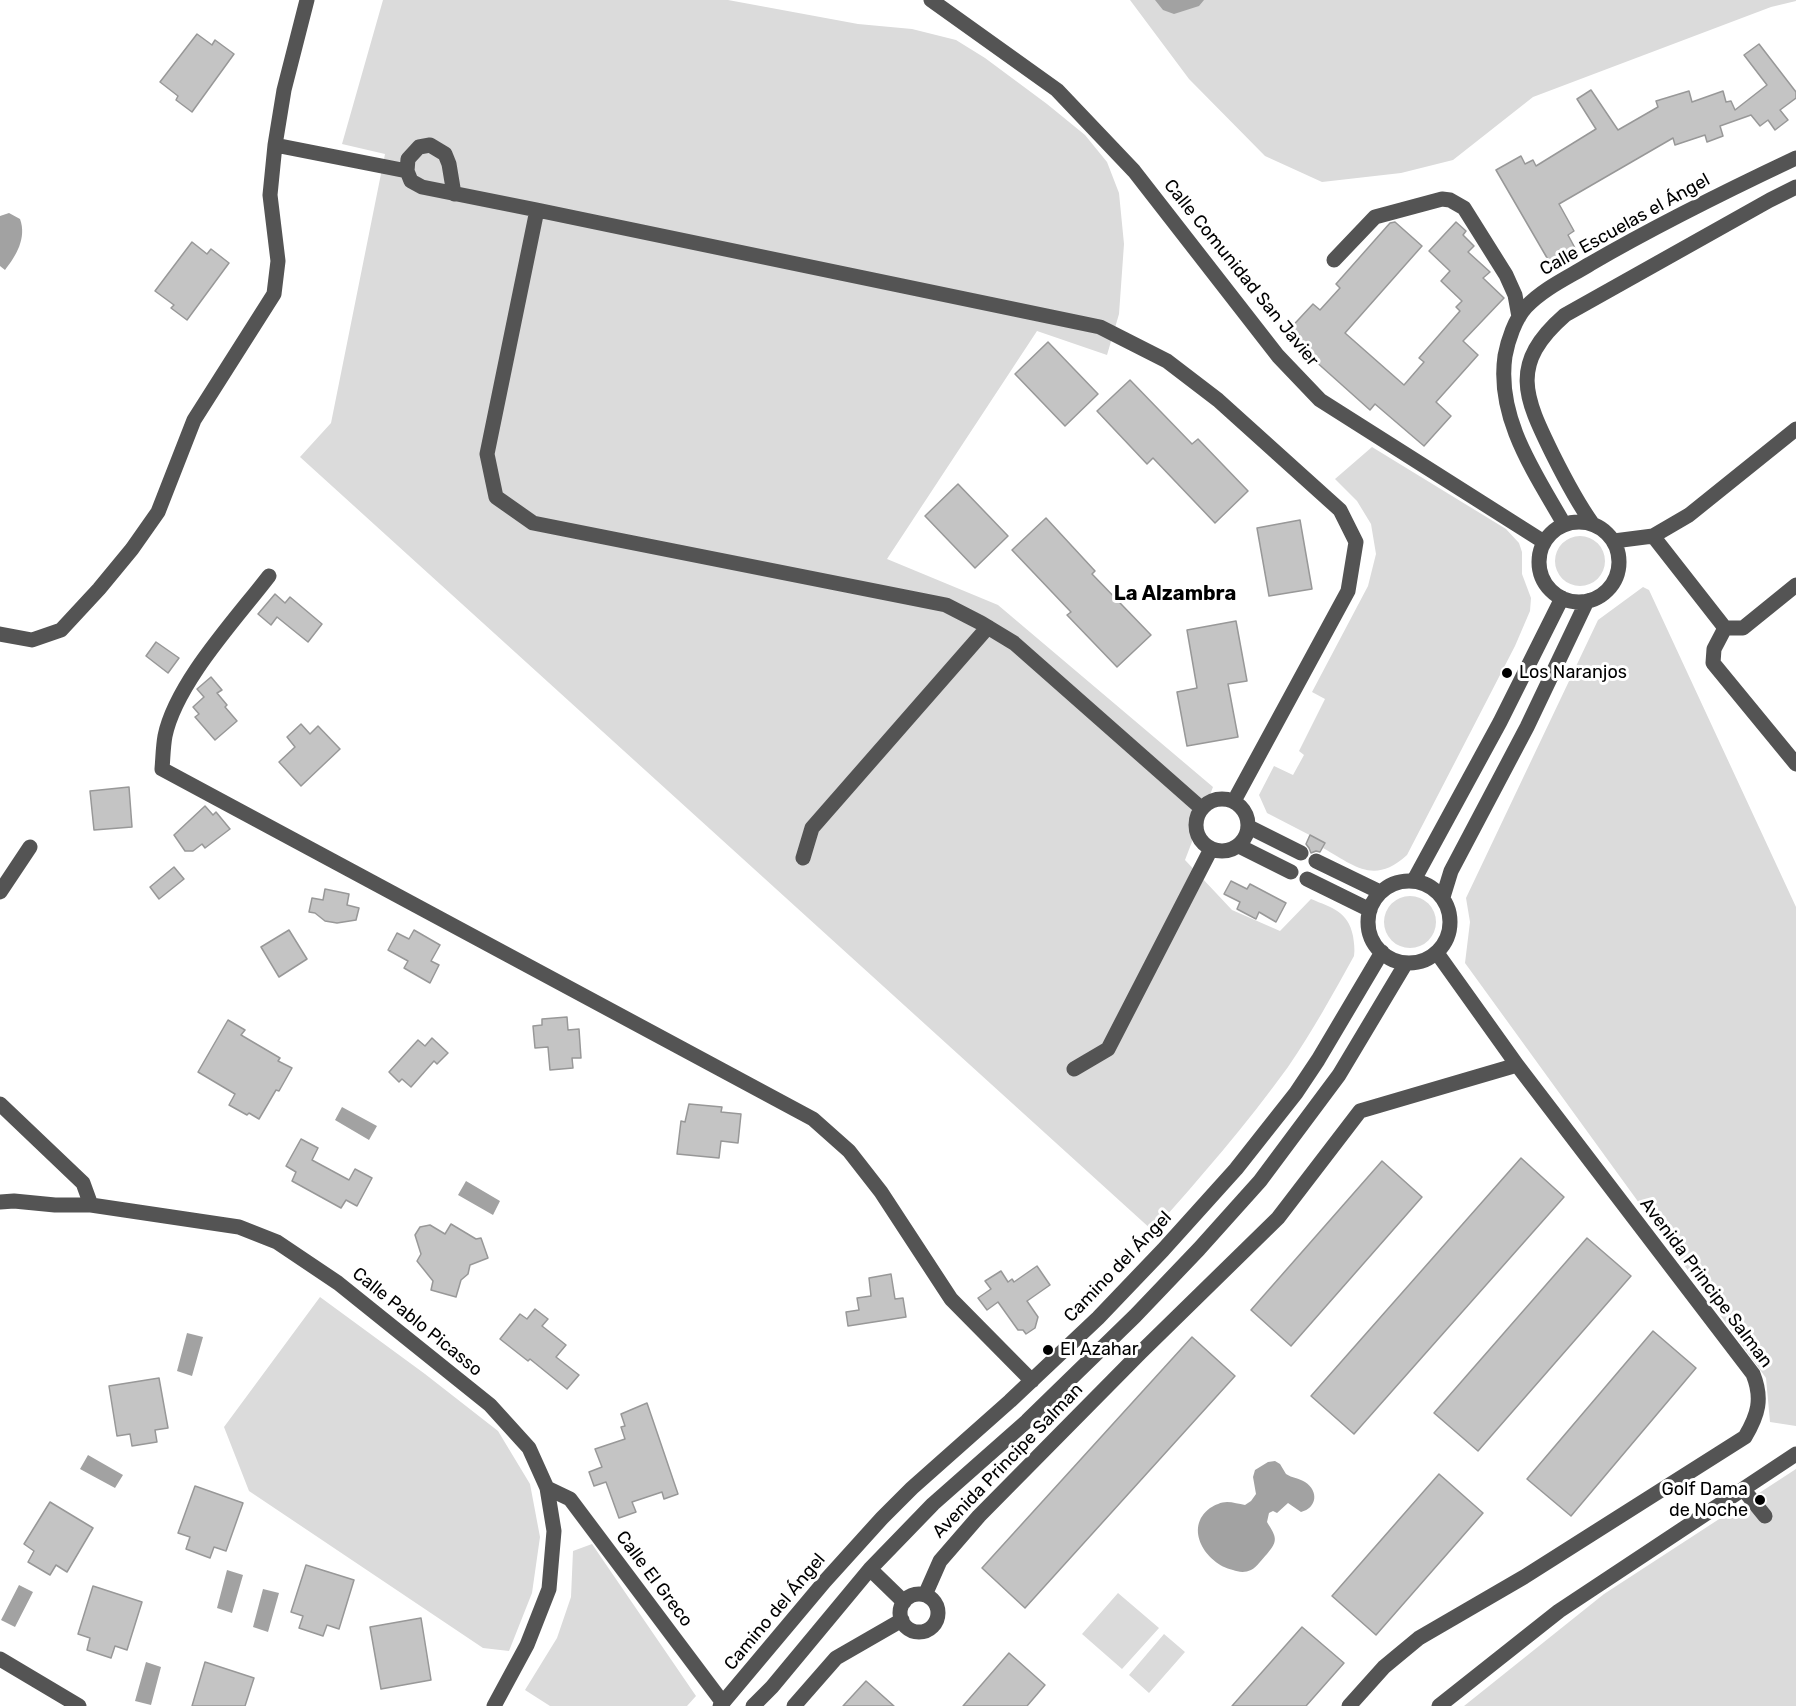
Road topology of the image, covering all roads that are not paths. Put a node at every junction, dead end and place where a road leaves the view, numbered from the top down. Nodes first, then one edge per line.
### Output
1 (307, 0) edge
2 (931, 0) edge
3 (275, 145) junction
4 (1796, 158) edge
5 (408, 171) junction
6 (1796, 187) edge
7 (454, 194) junction
8 (537, 210) junction
9 (1334, 260) dead end
10 (1519, 317) junction
11 (1796, 429) edge
12 (1592, 523) junction
13 (1564, 524) junction
14 (1653, 537) junction
15 (1614, 541) junction
16 (1544, 542) junction
17 (269, 576) dead end
18 (1796, 585) edge
19 (1562, 598) junction
20 (1587, 601) junction
21 (988, 627) junction
22 (1725, 628) junction
23 (0, 634) edge
24 (1796, 764) edge
25 (1233, 801) junction
26 (1202, 808) junction
27 (1249, 826) junction
28 (1239, 846) junction
29 (30, 847) dead end
30 (1211, 849) junction
31 (1301, 853) dead end
32 (803, 858) dead end
33 (1316, 861) dead end
34 (1291, 872) dead end
35 (1307, 879) dead end
36 (1414, 880) junction
37 (2, 886) edge
38 (1380, 892) junction
39 (1443, 897) junction
40 (1370, 910) junction
41 (1382, 952) junction
42 (1437, 953) junction
43 (1406, 963) junction
44 (1517, 1065) junction
45 (1074, 1069) dead end
46 (0, 1104) edge
47 (0, 1202) edge
48 (91, 1205) junction
49 (1032, 1381) junction
50 (1796, 1454) edge
51 (547, 1488) junction
52 (1743, 1489) junction
53 (1765, 1516) dead end
54 (870, 1569) junction
55 (926, 1595) junction
56 (904, 1602) junction
57 (902, 1620) junction
58 (0, 1659) edge
59 (721, 1704) edge
60 (79, 1706) edge
61 (495, 1706) edge
62 (753, 1706) edge
63 (794, 1706) edge
64 (1349, 1706) edge
65 (1439, 1706) edge

1 - 3 street
2 - 16 street, Calle Comunidad San Javier
3 - 5 street
3 - 23 street
4 - 10 street, Calle Escuelas el Ángel
5 - 7 street
5 - 7 street
6 - 12 street
7 - 8 street
8 - 21 street
8 - 25 street
9 - 10 street
10 - 13 street, Calle Escuelas el Ángel
11 - 14 street
12 - 13 street
12 - 15 street
13 - 16 street
14 - 15 street
14 - 22 street
15 - 20 street
16 - 19 street
17 - 49 street
18 - 22 street
19 - 20 street
19 - 36 street
20 - 39 street
21 - 26 street
21 - 32 street
22 - 24 street
25 - 26 street
25 - 27 street
26 - 30 street
27 - 28 street
27 - 31 street
28 - 30 street
28 - 34 street
29 - 37 street
30 - 45 street
33 - 38 street
35 - 40 street
36 - 38 street
36 - 39 street
38 - 40 street
39 - 42 street
40 - 41 street
41 - 43 street
41 - 49 street, Camino del Ángel
42 - 43 street
42 - 44 street, Avenida Principe Salman
43 - 54 street
44 - 55 street, Avenida Principe Salman
44 - 64 street, Avenida Principe Salman
46 - 48 street
47 - 48 street, Calle Pablo Picasso
48 - 51 street, Calle Pablo Picasso
49 - 59 street, Camino del Ángel
50 - 52 street
51 - 59 street, Calle El Greco
51 - 61 street, Calle Pablo Picasso
52 - 53 street
52 - 65 street
54 - 56 street
54 - 62 street
55 - 56 street
55 - 57 street
56 - 57 street
57 - 63 street
58 - 60 street

